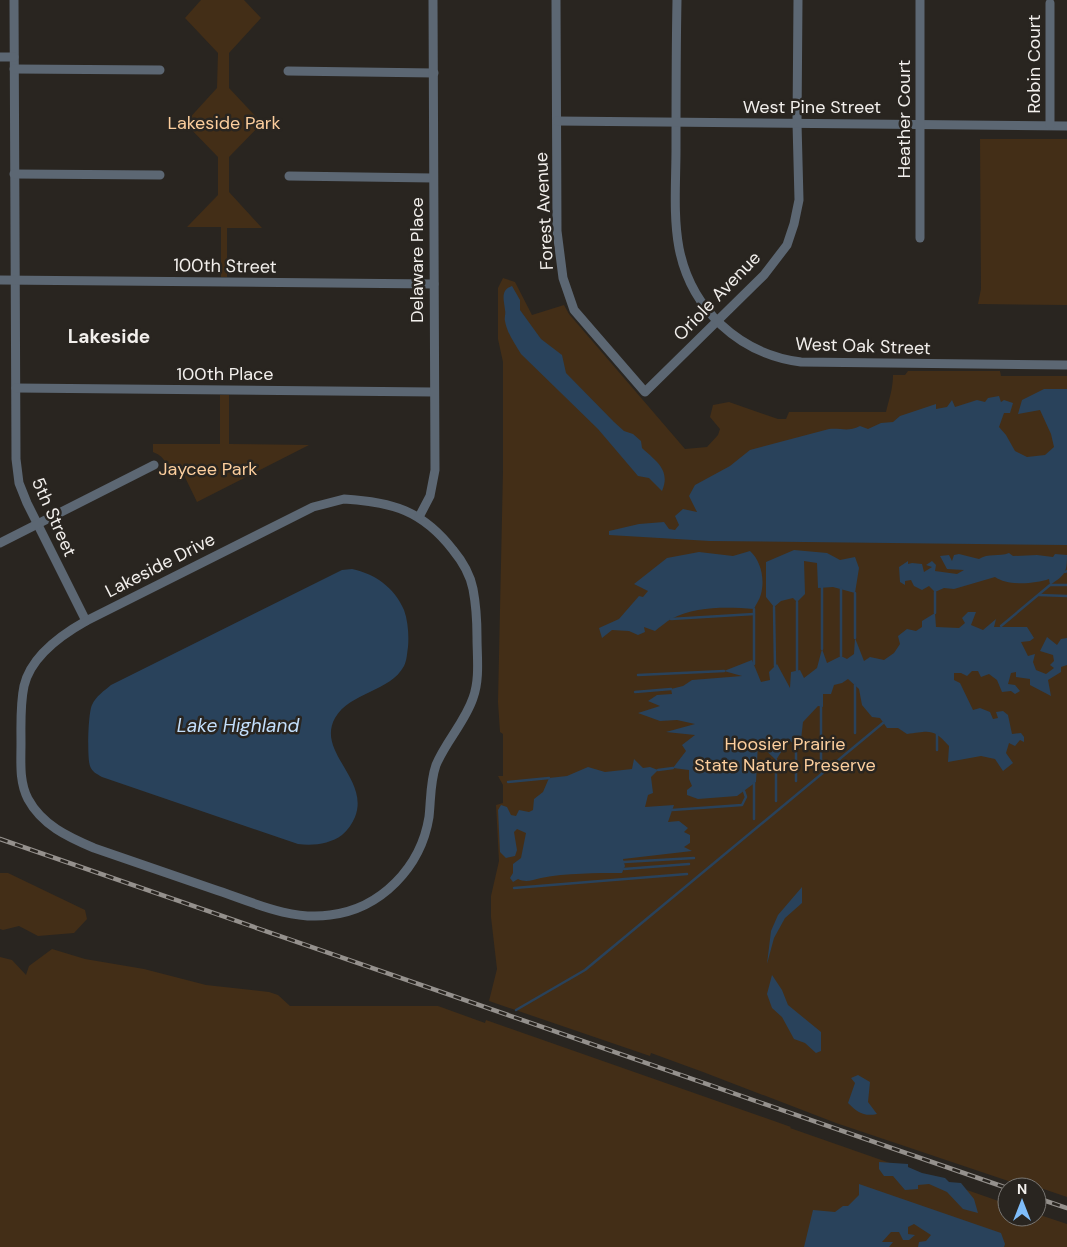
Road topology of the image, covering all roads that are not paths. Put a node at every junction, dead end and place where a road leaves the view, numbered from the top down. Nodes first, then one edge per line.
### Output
1 (14, 0) edge
2 (433, 0) edge
3 (556, 0) edge
4 (677, 0) edge
5 (798, 0) edge
6 (920, 0) edge
7 (1050, 3) dead end
8 (0, 57) edge
9 (14, 57) junction
10 (14, 69) junction
11 (160, 70) dead end
12 (288, 71) dead end
13 (434, 73) junction
14 (557, 121) junction
15 (676, 122) junction
16 (797, 123) junction
17 (920, 124) junction
18 (1050, 126) junction
19 (1067, 126) edge
20 (14, 174) junction
21 (160, 175) dead end
22 (289, 176) dead end
23 (433, 178) junction
24 (920, 238) dead end
25 (0, 280) edge
26 (15, 280) junction
27 (434, 284) junction
28 (716, 321) junction
29 (1067, 365) edge
30 (16, 388) junction
31 (434, 392) junction
32 (645, 392) joint
33 (154, 465) dead end
34 (419, 517) junction
35 (37, 524) junction
36 (0, 543) edge
37 (86, 621) junction

1 - 9 street, 5th Street
2 - 13 street, Delaware Place
3 - 14 street, Forest Avenue
4 - 15 street, West Oak Street
5 - 16 street, Oriole Avenue
6 - 17 street, Heather Court
7 - 18 street, Robin Court
8 - 9 street
9 - 10 street, 5th Street
10 - 11 street
10 - 20 street, 5th Street
12 - 13 street
13 - 23 street, Delaware Place
14 - 15 street, West Pine Street
14 - 32 street, Forest Avenue
15 - 16 street, West Pine Street
15 - 28 street, West Oak Street
16 - 17 street, West Pine Street
16 - 28 street, Oriole Avenue
17 - 18 street, West Pine Street
17 - 24 street, Heather Court
18 - 19 street, West Pine Street
20 - 21 street
20 - 26 street, 5th Street
22 - 23 street
23 - 27 street, Delaware Place
25 - 26 street, 100th Street
26 - 27 street, 100th Street
26 - 30 street, 5th Street
27 - 31 street, Delaware Place
28 - 29 street, West Oak Street
28 - 32 street, Oriole Avenue
30 - 31 street, 100th Place
30 - 35 street, 5th Street
31 - 34 street, Delaware Place
33 - 35 street
34 - 37 street, Lakeside Drive
34 - 37 street, Lakeside Drive
35 - 36 street
35 - 37 street, 5th Street

